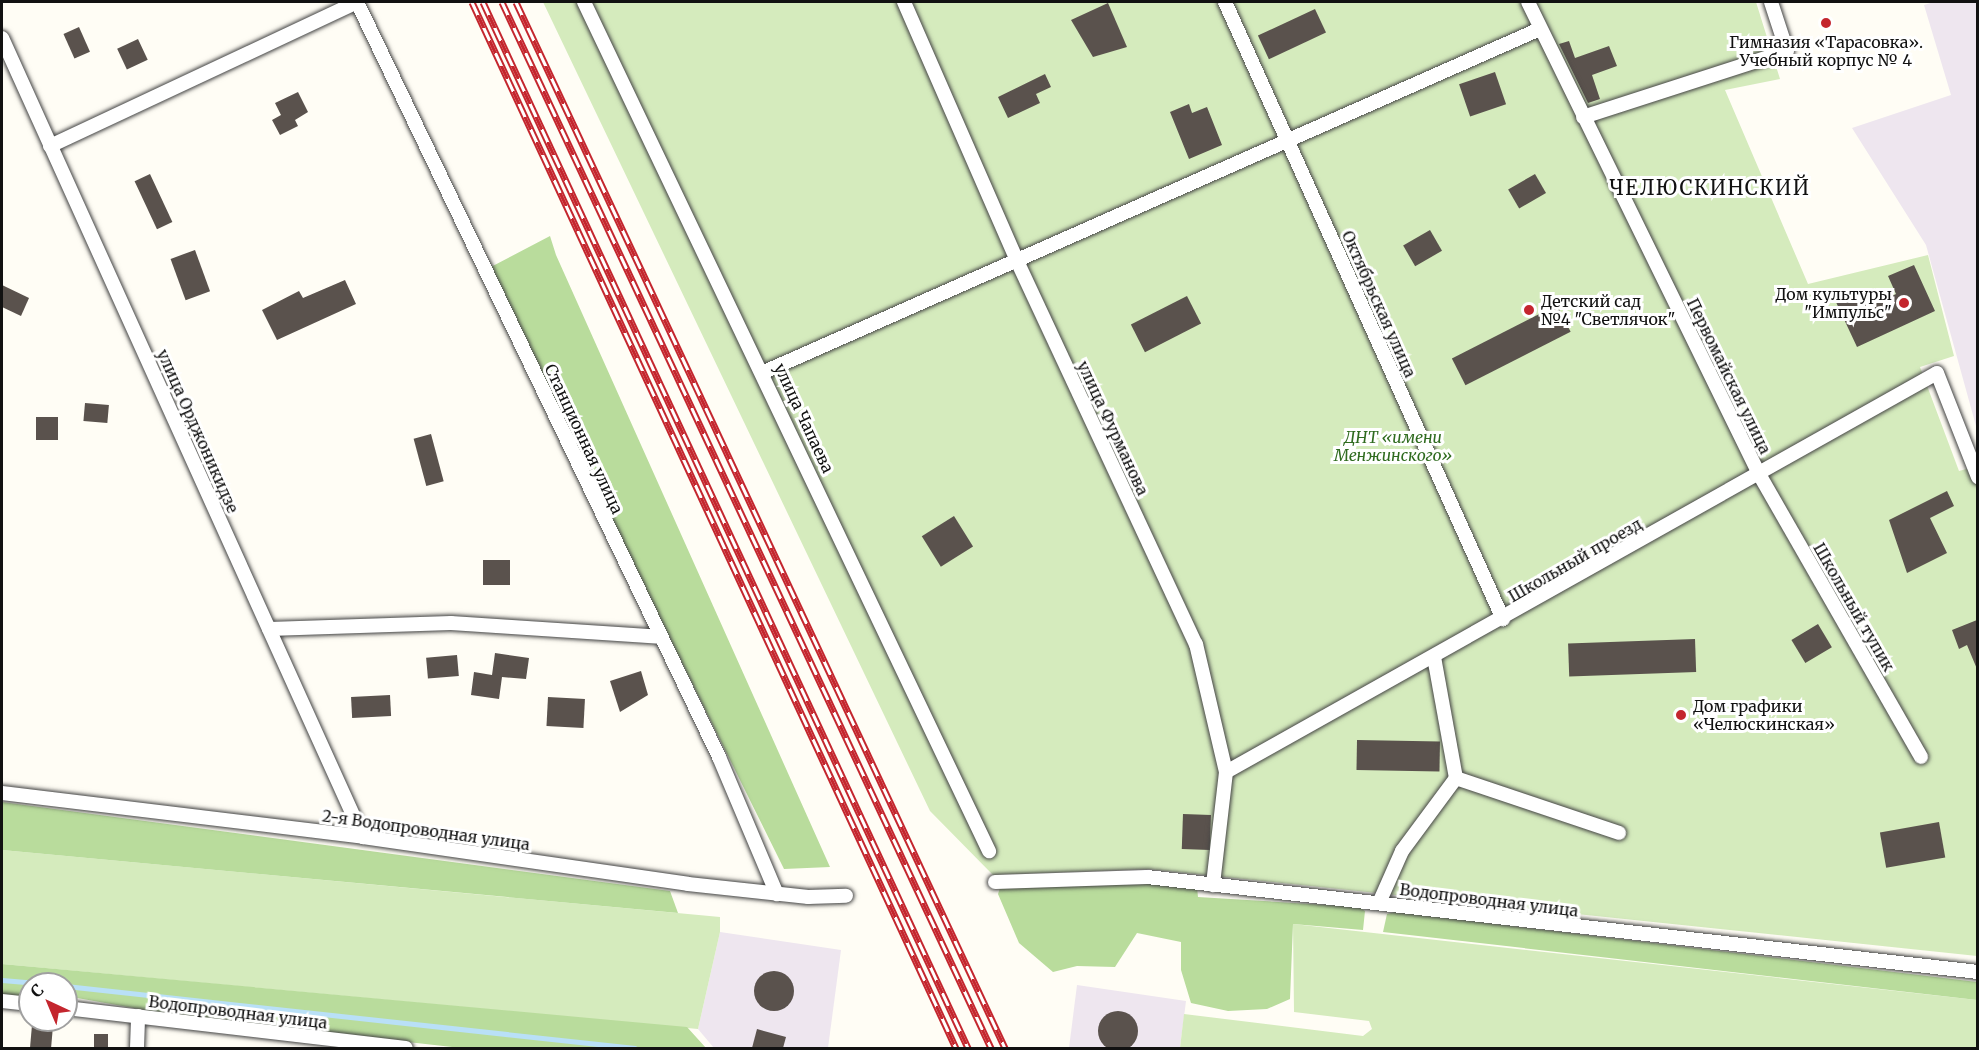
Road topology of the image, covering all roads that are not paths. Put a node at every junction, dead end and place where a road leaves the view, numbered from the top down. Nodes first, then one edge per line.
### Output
1 (357, 2) edge
2 (584, 2) edge
3 (904, 2) edge
4 (1225, 2) edge
5 (1528, 2) edge
6 (1771, 2) edge
7 (1540, 29) junction
8 (2, 38) edge
9 (1583, 117) junction
10 (1288, 140) junction
11 (50, 146) junction
12 (1018, 263) junction
13 (764, 372) junction
14 (1971, 443) edge
15 (1759, 474) junction
16 (1977, 477) edge
17 (1503, 619) junction
18 (269, 629) junction
19 (660, 638) junction
20 (1434, 657) junction
21 (1922, 757) dead end
22 (1226, 772) junction
23 (1456, 778) junction
24 (2, 793) edge
25 (1619, 833) dead end
26 (363, 837) junction
27 (989, 851) dead end
28 (996, 882) dead end
29 (1213, 885) junction
30 (777, 894) junction
31 (846, 896) dead end
32 (1379, 903) junction
33 (1977, 972) edge
34 (2, 1001) edge
35 (18, 1003) edge
36 (78, 1009) edge
37 (138, 1016) junction
38 (366, 1046) edge
39 (137, 1048) edge
40 (406, 1048) edge

1 - 11 street
1 - 19 street, Станционная улица
2 - 13 street, улица Чапаева
3 - 12 street, улица Фурманова
4 - 10 street, Октябрьская улица
5 - 7 street, Первомайская улица
6 - 9 street
7 - 9 street, Первомайская улица
7 - 10 street
8 - 11 street, улица Орджоникидзе
9 - 15 street, Первомайская улица
10 - 12 street
10 - 17 street, Октябрьская улица
11 - 18 street, улица Орджоникидзе
12 - 13 street
12 - 22 street, улица Фурманова
13 - 27 street, улица Чапаева
14 - 15 street, Школьный проезд
14 - 16 street
15 - 17 street, Школьный проезд
15 - 21 street, Школьный тупик
17 - 20 street, Школьный проезд
18 - 19 street
18 - 26 street, улица Орджоникидзе
19 - 30 street, Станционная улица
20 - 22 street, Школьный проезд
20 - 23 street
22 - 29 street, улица Фурманова
23 - 25 street
23 - 32 street
24 - 26 street, 2-я Водопроводная улица
26 - 30 street, 2-я Водопроводная улица
28 - 29 street, Водопроводная улица
29 - 32 street, Водопроводная улица
30 - 31 street, 2-я Водопроводная улица
32 - 33 street, Водопроводная улица
34 - 35 street
36 - 37 street, Водопроводная улица
37 - 38 street, Водопроводная улица
37 - 39 street
38 - 40 street, Водопроводная улица

